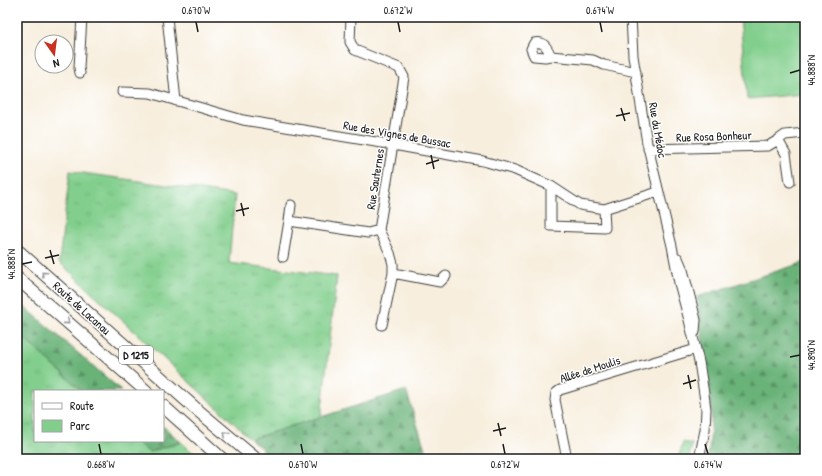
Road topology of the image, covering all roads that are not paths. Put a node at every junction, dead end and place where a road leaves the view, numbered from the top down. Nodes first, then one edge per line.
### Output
1 (82, 17) edge
2 (167, 17) edge
3 (350, 17) edge
4 (631, 17) edge
5 (551, 56) dead end
6 (636, 72) junction
7 (80, 73) dead end
8 (122, 92) dead end
9 (176, 101) junction
10 (805, 133) edge
11 (778, 140) junction
12 (392, 145) junction
13 (648, 149) junction
14 (790, 182) dead end
15 (551, 186) junction
16 (658, 192) junction
17 (291, 205) dead end
18 (604, 209) junction
19 (289, 220) junction
20 (379, 230) junction
21 (17, 250) edge
22 (282, 257) dead end
23 (393, 273) junction
24 (446, 276) dead end
25 (17, 278) edge
26 (382, 325) dead end
27 (696, 349) junction
28 (145, 390) edge
29 (164, 407) edge
30 (222, 459) edge
31 (256, 459) edge
32 (567, 459) edge
33 (699, 459) edge

1 - 7 street
2 - 9 street
3 - 12 street, Rue Sauternes
4 - 6 street, Rue du Médoc
5 - 6 street
6 - 13 street, Rue du Médoc
8 - 9 street, Rue des Vignes de Bussac
9 - 12 street, Rue des Vignes de Bussac
10 - 11 street, Rue Rosa Bonheur
11 - 13 street, Rue Rosa Bonheur
11 - 14 street
12 - 15 street, Rue des Vignes de Bussac
12 - 20 street, Rue Sauternes
13 - 16 street, Rue du Médoc
15 - 18 street, Rue des Vignes de Bussac
15 - 18 street
16 - 18 street, Rue des Vignes de Bussac
16 - 27 street, Rue du Médoc
17 - 19 street
19 - 20 street
19 - 22 street
20 - 23 street
31 -> 21 main road, Route de Lacanau / D 1215
23 - 24 street
23 - 26 street
25 -> 28 main road, Route de Lacanau / D 1215
27 - 32 street, Allée de Moulis
27 - 33 street, Rue du Médoc
29 - 30 main road

